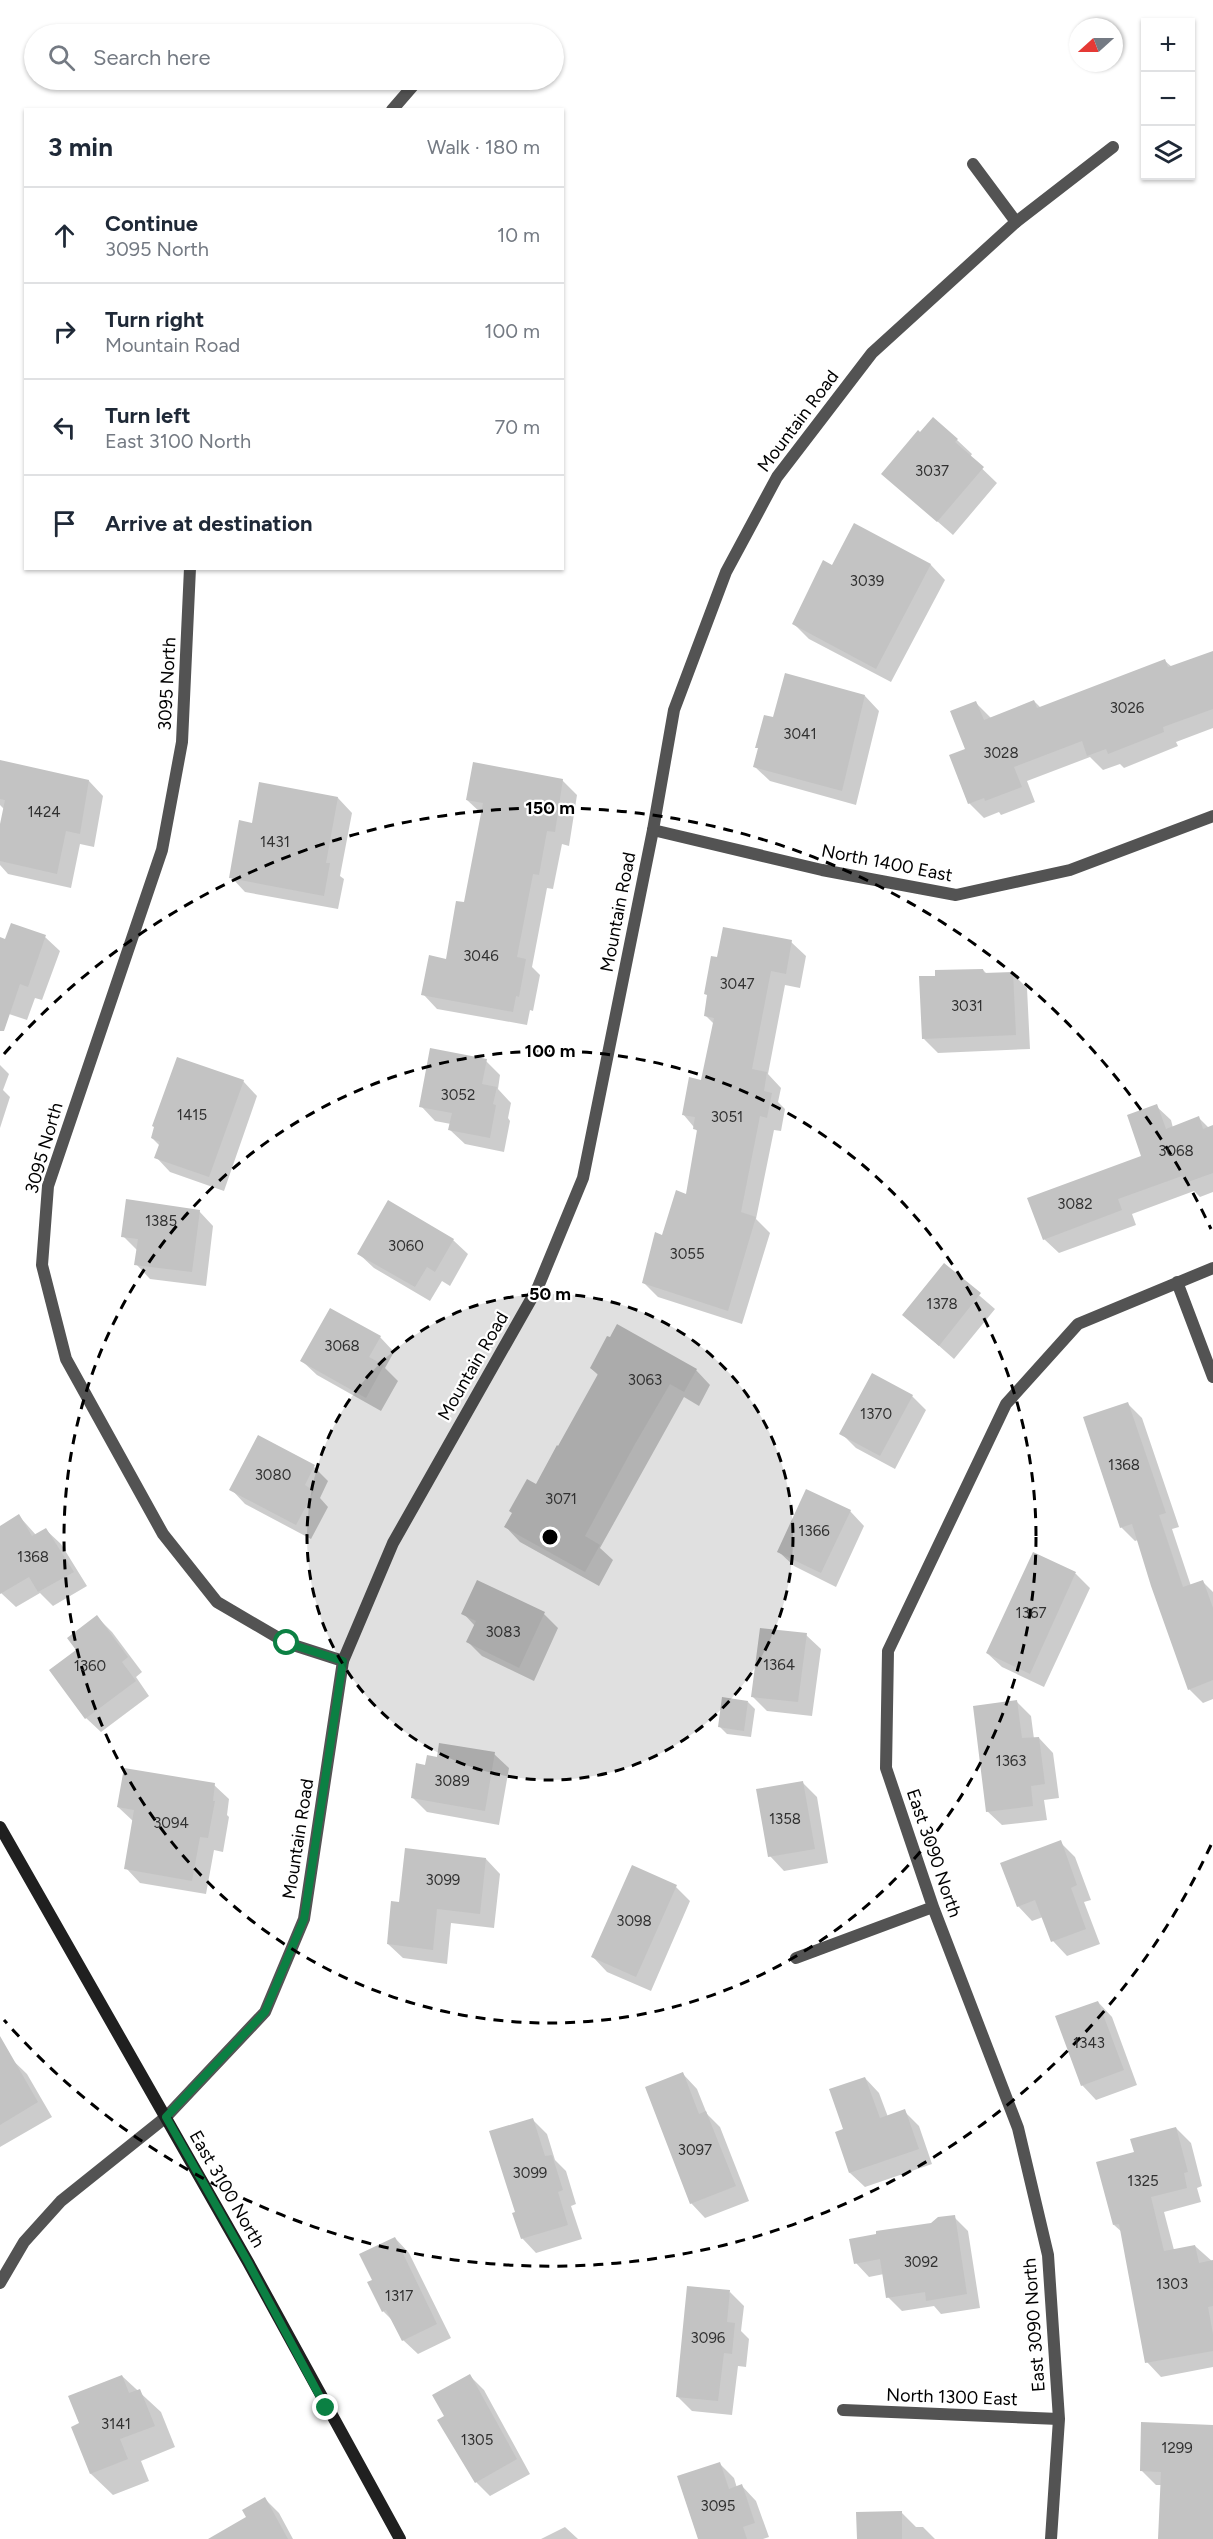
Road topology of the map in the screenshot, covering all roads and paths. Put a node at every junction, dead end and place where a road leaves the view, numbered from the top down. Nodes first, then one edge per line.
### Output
1 (409, 90) edge
2 (394, 108) edge
3 (1113, 147) dead end
4 (973, 164) dead end
5 (1016, 222) junction
6 (190, 570) edge
7 (1213, 816) edge
8 (653, 830) junction
9 (1213, 1268) edge
10 (1177, 1282) junction
11 (1213, 1377) edge
12 (343, 1661) junction
13 (0, 1827) edge
14 (933, 1907) junction
15 (796, 1958) dead end
16 (166, 2117) junction
17 (0, 2283) edge
18 (843, 2410) dead end
19 (1059, 2419) junction
20 (400, 2539) edge
21 (1051, 2539) edge

1 - 2 street
3 - 5 street, Mountain Road
4 - 5 street
5 - 8 street, Mountain Road
6 - 12 street, 3095 North
7 - 8 street, North 1400 East
8 - 12 street, Mountain Road
9 - 10 street, East 3090 North
10 - 11 street
10 - 14 street, East 3090 North
12 - 16 street, Mountain Road
13 - 16 main road, East 3100 North
14 - 15 street
14 - 19 street, East 3090 North
16 - 17 street, Mountain Road
16 - 20 main road, East 3100 North
18 - 19 street, North 1300 East
19 - 21 street, East 3090 North

